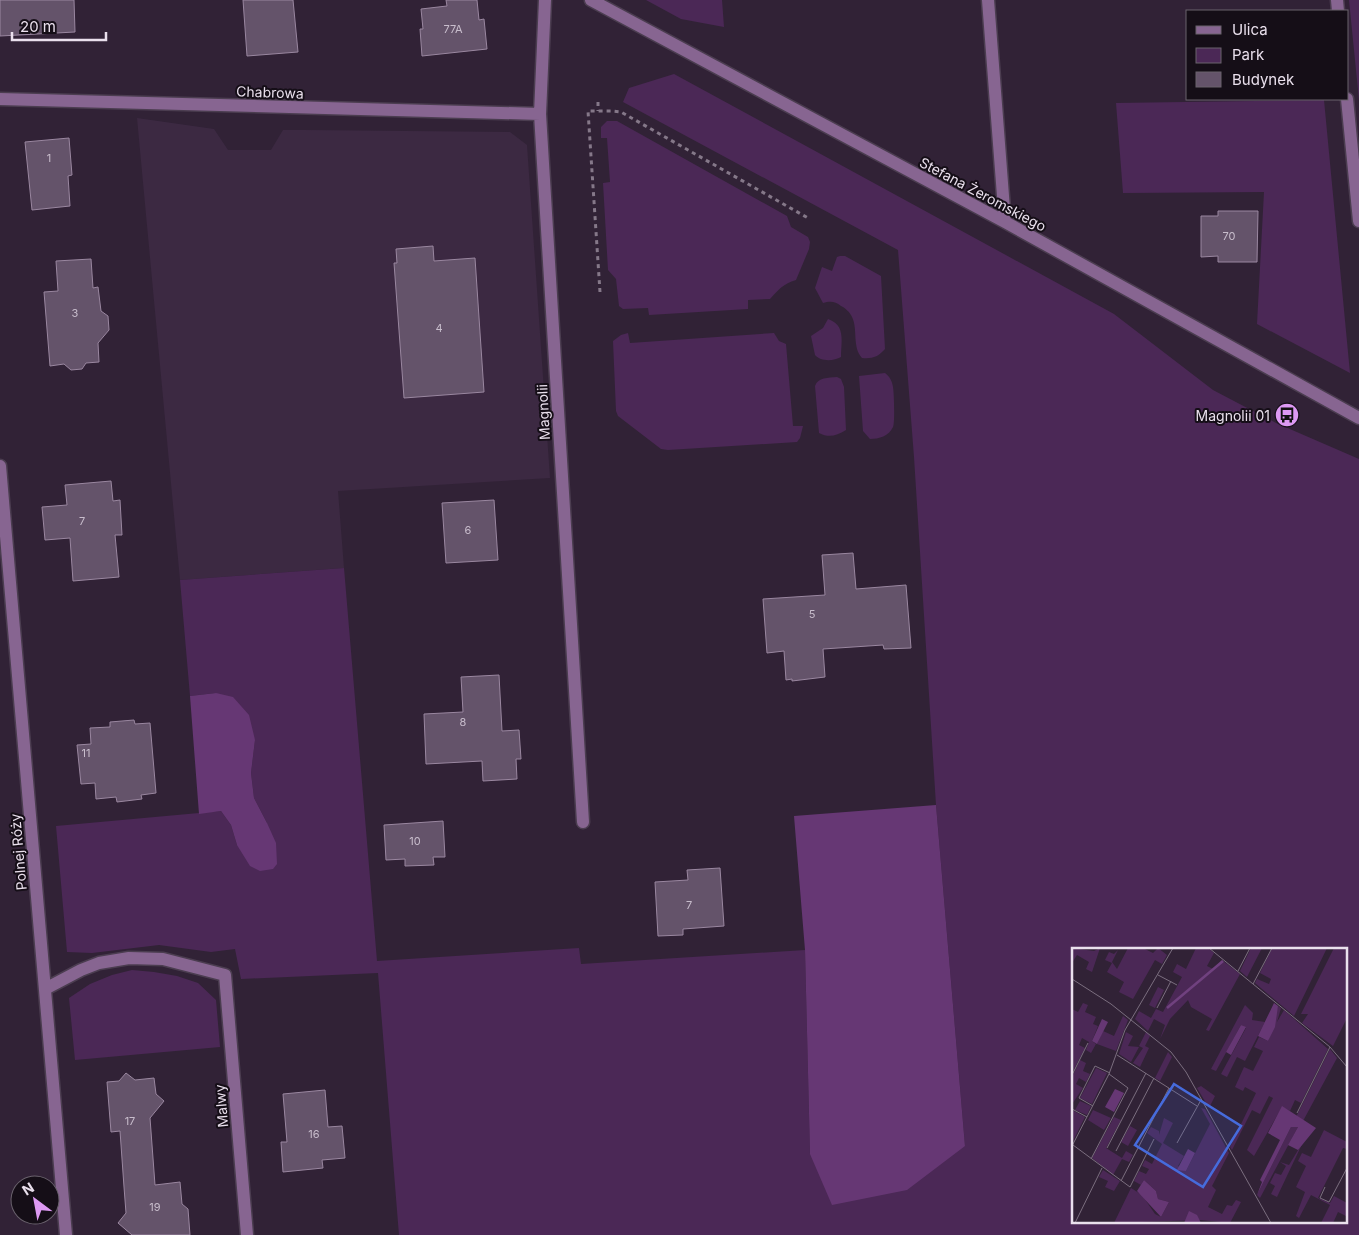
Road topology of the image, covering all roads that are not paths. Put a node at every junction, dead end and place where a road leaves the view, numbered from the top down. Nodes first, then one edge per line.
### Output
1 (545, 0) edge
2 (591, 0) edge
3 (988, 0) edge
4 (0, 99) edge
5 (1347, 100) edge
6 (540, 114) junction
7 (1359, 221) edge
8 (1005, 222) junction
9 (1359, 418) edge
10 (0, 466) edge
11 (583, 822) dead end
12 (45, 989) junction
13 (66, 1235) edge
14 (247, 1235) edge

1 - 6 street, Magnolii
2 - 8 street, Stefana Żeromskiego
3 - 8 street
4 - 6 street, Chabrowa
5 - 7 street
6 - 11 street, Magnolii
8 - 9 street, Stefana Żeromskiego
10 - 12 street, Polnej Róży
12 - 13 street, Polnej Róży
12 - 14 street, Malwy

